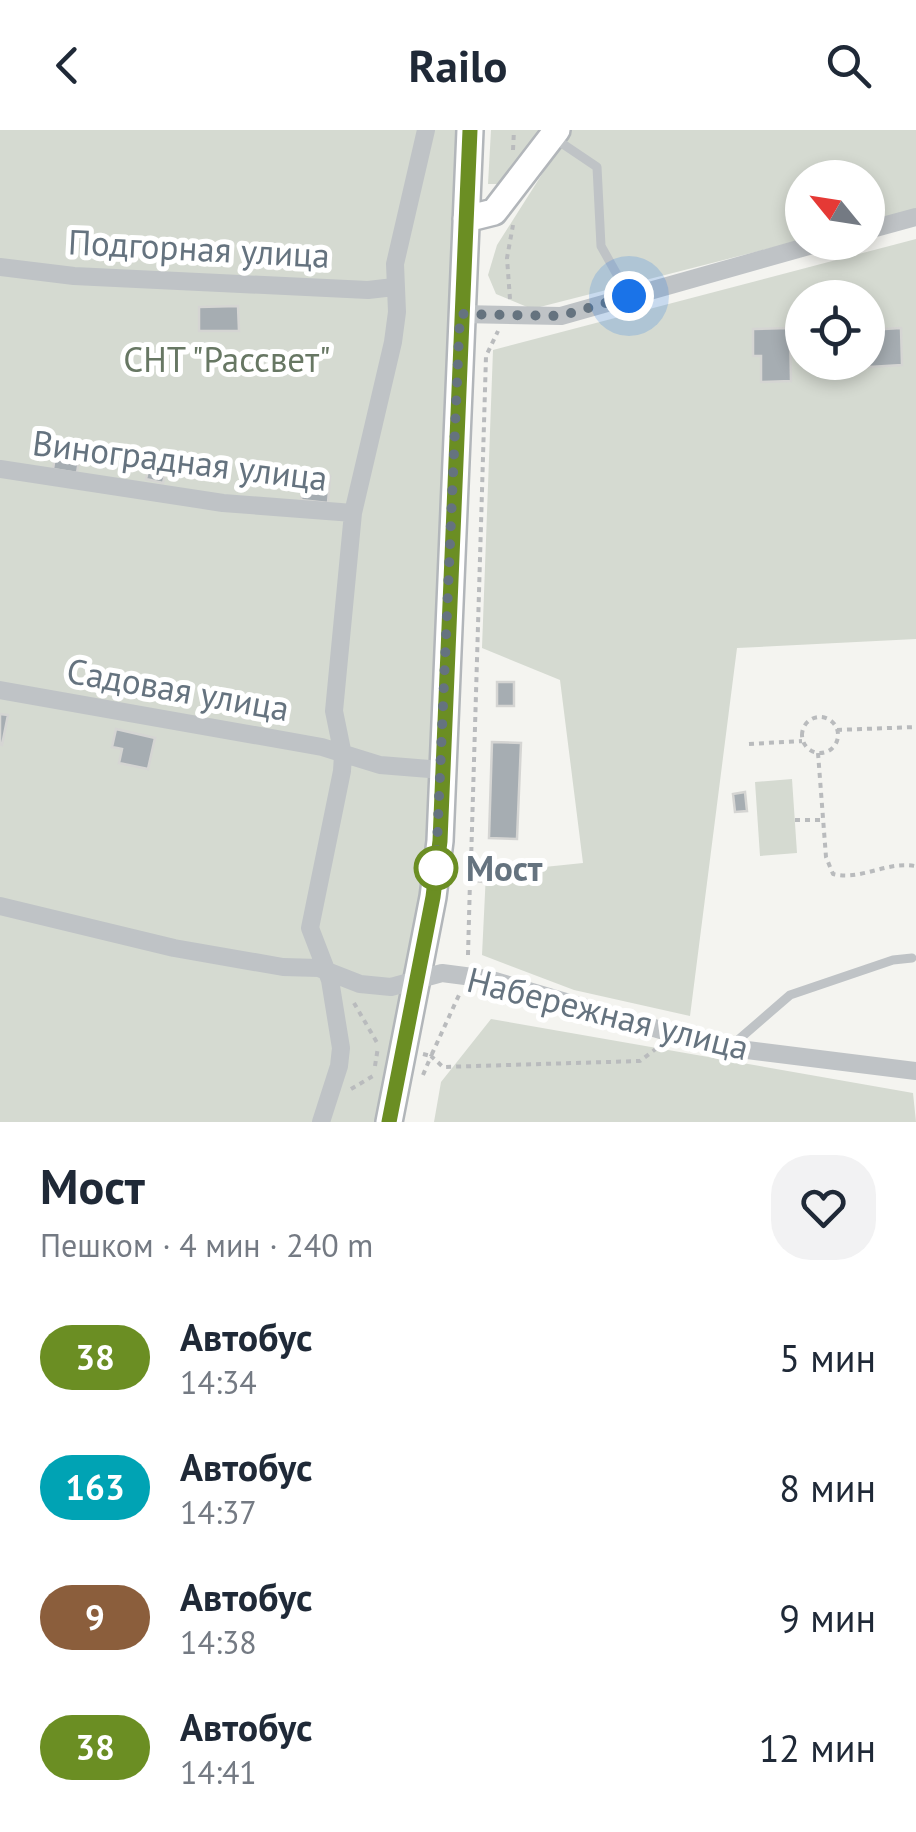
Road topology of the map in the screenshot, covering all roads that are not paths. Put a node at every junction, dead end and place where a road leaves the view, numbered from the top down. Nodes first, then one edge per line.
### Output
1 (426, 130) edge
2 (470, 130) edge
3 (554, 133) edge
4 (916, 217) edge
5 (466, 219) junction
6 (885, 225) edge
7 (785, 253) edge
8 (0, 267) edge
9 (394, 287) junction
10 (629, 296) junction
11 (460, 314) junction
12 (0, 469) edge
13 (353, 514) junction
14 (0, 690) edge
15 (343, 754) junction
16 (442, 770) junction
17 (0, 906) edge
18 (912, 958) dead end
19 (336, 976) junction
20 (418, 977) junction
21 (730, 1046) junction
22 (916, 1071) edge
23 (321, 1122) edge
24 (389, 1122) edge

1 - 9 street
2 - 5 street
3 - 5 street
3 - 10 lane
4 - 6 street
5 - 11 street
7 - 10 street
8 - 9 street, Подгорная улица
9 - 13 street
10 - 11 street
11 - 16 street
12 - 13 street, Виноградная улица
13 - 15 street
14 - 15 street, Садовая улица
15 - 16 street, Садовая улица
15 - 19 street
16 - 20 street
17 - 19 street
18 - 21 lane
19 - 20 street, Набережная улица
19 - 23 street
20 - 21 street, Набережная улица
20 - 24 street
21 - 22 street, Набережная улица

